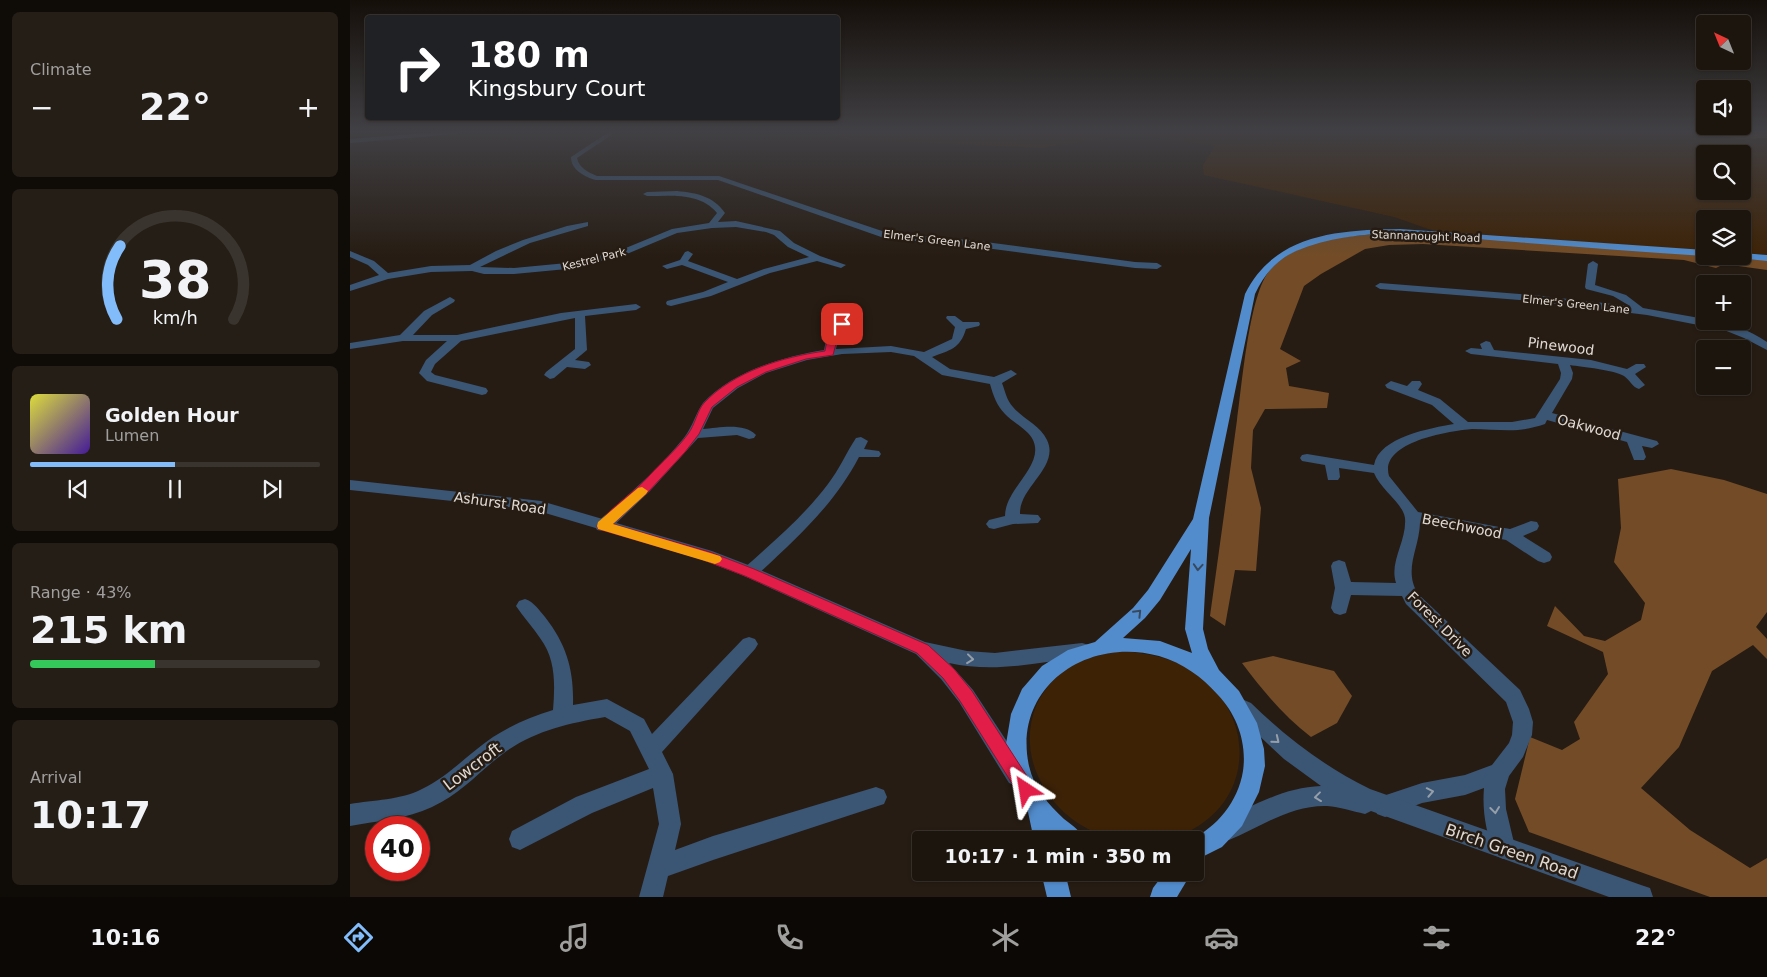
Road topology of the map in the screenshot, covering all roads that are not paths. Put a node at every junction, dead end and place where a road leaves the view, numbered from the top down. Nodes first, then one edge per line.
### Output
1 (586, 174) edge
2 (647, 194) dead end
3 (585, 224) dead end
4 (712, 225) junction
5 (1696, 252) edge
6 (350, 254) edge
7 (1751, 257) edge
8 (817, 258) junction
9 (1767, 258) edge
10 (1593, 264) dead end
11 (841, 265) dead end
12 (667, 266) dead end
13 (1157, 266) dead end
14 (472, 268) junction
15 (386, 276) junction
16 (736, 282) junction
17 (1380, 286) dead end
18 (350, 288) edge
19 (450, 300) dead end
20 (671, 302) dead end
21 (636, 307) dead end
22 (1639, 310) junction
23 (580, 314) junction
24 (848, 315) dead end
25 (952, 318) dead end
26 (975, 324) dead end
27 (961, 326) junction
28 (403, 338) junction
29 (458, 338) junction
30 (350, 346) edge
31 (1767, 347) edge
32 (1471, 351) dead end
33 (829, 353) junction
34 (923, 357) junction
35 (1563, 361) junction
36 (565, 363) junction
37 (586, 365) dead end
38 (1640, 367) dead end
39 (1628, 373) junction
40 (1011, 374) dead end
41 (550, 375) dead end
42 (995, 381) junction
43 (1391, 385) dead end
44 (1639, 385) dead end
45 (482, 391) dead end
46 (1545, 415) junction
47 (1465, 426) junction
48 (694, 434) junction
49 (749, 435) dead end
50 (1633, 439) junction
51 (1652, 444) dead end
52 (874, 454) dead end
53 (1639, 457) dead end
54 (1307, 458) dead end
55 (1332, 462) junction
56 (1380, 470) junction
57 (1332, 477) dead end
58 (351, 485) edge
59 (1413, 516) junction
60 (1202, 518) junction
61 (1013, 519) junction
62 (1033, 519) dead end
63 (994, 524) dead end
64 (603, 526) junction
65 (1531, 526) dead end
66 (1511, 535) junction
67 (1544, 557) dead end
68 (1339, 566) dead end
69 (750, 572) junction
70 (1344, 588) junction
71 (1406, 590) junction
72 (526, 606) dead end
73 (1340, 608) dead end
74 (750, 644) dead end
75 (1094, 648) junction
76 (922, 649) junction
77 (1211, 673) junction
78 (1240, 706) junction
79 (563, 716) junction
80 (650, 750) junction
81 (1499, 772) junction
82 (662, 774) junction
83 (1026, 790) junction
84 (876, 797) dead end
85 (1383, 806) junction
86 (1039, 810) junction
87 (350, 815) edge
88 (1043, 831) edge
89 (1064, 831) edge
90 (1222, 833) junction
91 (520, 839) dead end
92 (1204, 845) edge
93 (1504, 847) junction
94 (659, 868) junction
95 (1055, 881) edge
96 (1174, 881) edge
97 (651, 897) edge
98 (1059, 897) edge
99 (1162, 897) edge
100 (1641, 897) edge

1 - 13 street, Elmer's Green Lane
2 - 4 street
3 - 14 street, Kestrel Park
4 - 8 street, Kestrel Park
4 - 14 street, Kestrel Park
5 - 60 main road, Stannanought Road
6 - 15 street
7 - 9 main road
8 - 11 street, Kestrel Park
8 - 16 street
10 - 22 street
12 - 16 street
14 - 15 street, Kestrel Park
15 - 18 street, Kestrel Park
16 - 20 street
17 - 22 street, Elmer's Green Lane
19 - 28 street
21 - 23 street
22 - 31 street, Elmer's Green Lane
23 - 29 street
23 - 36 street
24 - 33 street
25 - 27 street
26 - 27 street
27 - 34 street
28 - 29 street
28 - 30 street
29 - 45 street
32 - 35 street, Pinewood
33 - 34 street
33 - 48 street
34 - 42 street
35 - 39 street, Pinewood
35 - 46 street
36 - 37 street
36 - 41 street
38 - 39 street
39 - 44 street
40 - 42 street
42 - 61 street
43 - 47 street
46 - 47 street
46 - 50 street, Oakwood
47 - 56 street
48 - 49 street
48 - 64 street
50 - 51 street, Oakwood
50 - 53 street, Oakwood
52 - 69 street
54 - 55 street
55 - 56 street
55 - 57 street
56 - 59 street
58 - 64 street, Ashurst Road
59 - 66 street, Beechwood
59 - 71 street, Forest Drive
75 -> 60 main road, Stannanought Road
60 -> 77 main road, Stannanought Road
61 - 62 street
61 - 63 street
64 - 69 street, Ashurst Road
65 - 66 street, Beechwood
66 - 67 street, Beechwood
68 - 70 street
69 - 76 street, Ashurst Road
70 - 71 street
70 - 73 street
71 - 81 street, Forest Drive
72 - 79 street
74 - 80 street
76 -> 75 street, Ashurst Road
75 - 77 main road
75 - 83 main road
76 - 83 street, Ashurst Road
77 - 78 main road
78 -> 85 street, Birch Green Road
78 - 90 main road
79 - 80 street, Lowcroft
79 - 87 street, Lowcroft
80 - 82 street, Lowcroft
85 -> 81 street
81 -> 93 street, Forest Drive
82 - 91 street
82 - 94 street, Lowcroft
83 - 86 main road
84 - 94 street
85 -> 90 street, Birch Green Road
85 - 93 street, Birch Green Road
86 - 88 main road
86 - 89 main road
90 - 92 main road
93 - 100 street, Birch Green Road
94 - 97 street, Lowcroft
95 - 98 main road
96 - 99 main road

